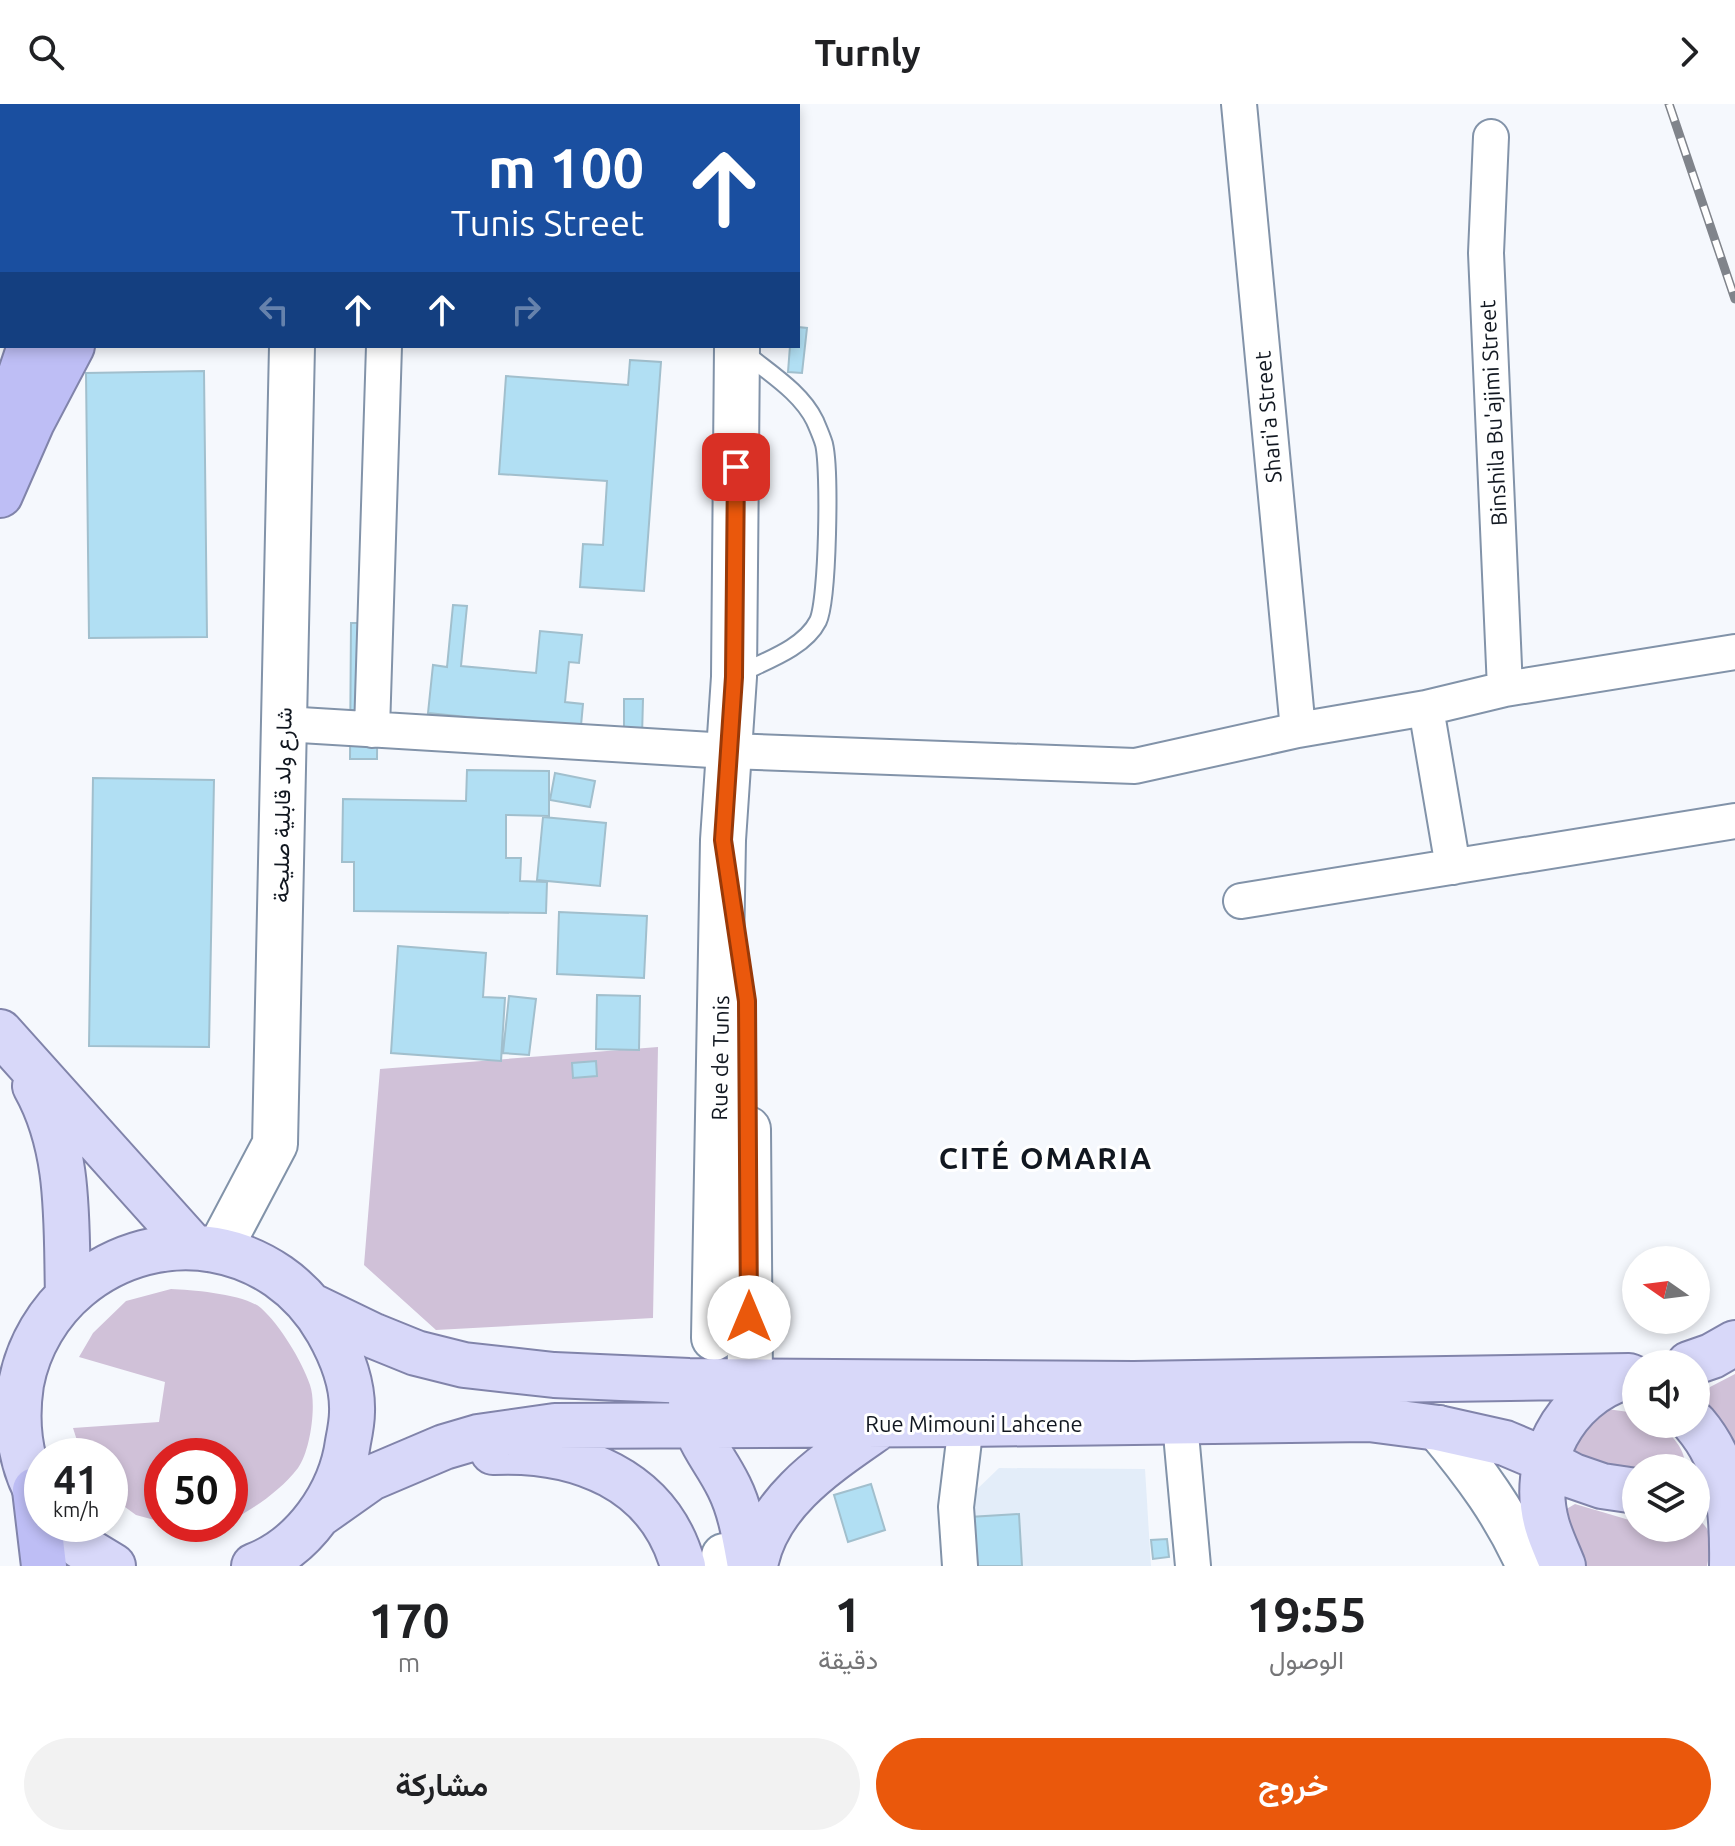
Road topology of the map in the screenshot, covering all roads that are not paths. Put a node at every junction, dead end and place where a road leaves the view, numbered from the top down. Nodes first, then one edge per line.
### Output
1 (1239, 104) edge
2 (1491, 137) dead end
3 (29, 348) edge
4 (71, 348) edge
5 (292, 348) edge
6 (384, 348) edge
7 (736, 348) edge
8 (738, 348) edge
9 (0, 435) edge
10 (0, 495) edge
11 (1735, 652) edge
12 (734, 677) junction
13 (1505, 689) junction
14 (1426, 708) junction
15 (284, 724) junction
16 (372, 730) junction
17 (1298, 730) junction
18 (728, 751) junction
19 (1735, 821) edge
20 (723, 840) junction
21 (1453, 867) junction
22 (1241, 901) dead end
23 (4, 1035) edge
24 (206, 1249) junction
25 (62, 1302) junction
26 (314, 1307) junction
27 (714, 1338) dead end
28 (0, 1340) edge
29 (1735, 1343) edge
30 (1710, 1357) edge
31 (1622, 1377) edge
32 (750, 1380) junction
33 (1622, 1380) edge
34 (689, 1381) junction
35 (1180, 1423) junction
36 (693, 1424) junction
37 (883, 1424) junction
38 (966, 1424) junction
39 (1438, 1428) junction
40 (1704, 1438) edge
41 (24, 1456) edge
42 (411, 1461) junction
43 (1545, 1461) junction
44 (1719, 1477) edge
45 (1622, 1489) edge
46 (311, 1536) edge
47 (40, 1542) edge
48 (77, 1542) edge
49 (727, 1564) edge
50 (44, 1566) edge
51 (111, 1566) edge
52 (254, 1566) edge
53 (960, 1566) edge
54 (1193, 1566) edge
55 (1529, 1566) edge
56 (1563, 1566) edge
57 (1732, 1566) edge

1 - 17 street, Shari'a Street
2 - 13 street, Binshila Bu'ajimi Street
3 - 9 highway
4 - 10 highway
5 - 15 main road, شارع ولد قابلية صليحة
6 - 16 street
7 - 12 main road
8 - 12 lane
11 - 13 street
12 - 18 main road
13 - 14 street
14 - 17 street
14 - 21 street
15 - 16 street
15 - 24 main road, شارع ولد قابلية صليحة
16 - 18 street
17 - 18 street
18 - 20 main road
19 - 21 street
20 - 27 main road, Rue de Tunis
20 - 32 main road, Rue de Tunis
21 - 22 street
23 - 24 main road
23 - 25 main road
24 - 25 main road
24 - 26 main road
25 - 28 main road
25 - 41 main road
26 - 34 main road, Rue Mimouni Lahcene
26 - 46 main road
29 - 30 main road
31 - 32 main road, Rue Mimouni Lahcene
32 - 34 main road, Rue Mimouni Lahcene
32 - 36 main road
33 - 43 main road
34 - 36 main road
35 - 38 main road, Rue Mimouni Lahcene
35 - 39 main road, Rue Mimouni Lahcene
35 - 54 street
36 - 37 main road, Rue Mimouni Lahcene
36 - 42 main road, Rue Mimouni Lahcene
36 - 49 main road
37 - 38 main road, Rue Mimouni Lahcene
37 - 49 main road
38 - 53 street
39 - 43 main road, Rue Mimouni Lahcene
39 - 55 main road
40 - 44 main road
42 - 46 main road, Rue Mimouni Lahcene
42 - 49 main road
43 - 45 main road, Rue Mimouni Lahcene
43 - 56 main road
44 - 57 main road
46 - 52 main road, Rue Mimouni Lahcene
47 - 50 highway
48 - 51 main road

